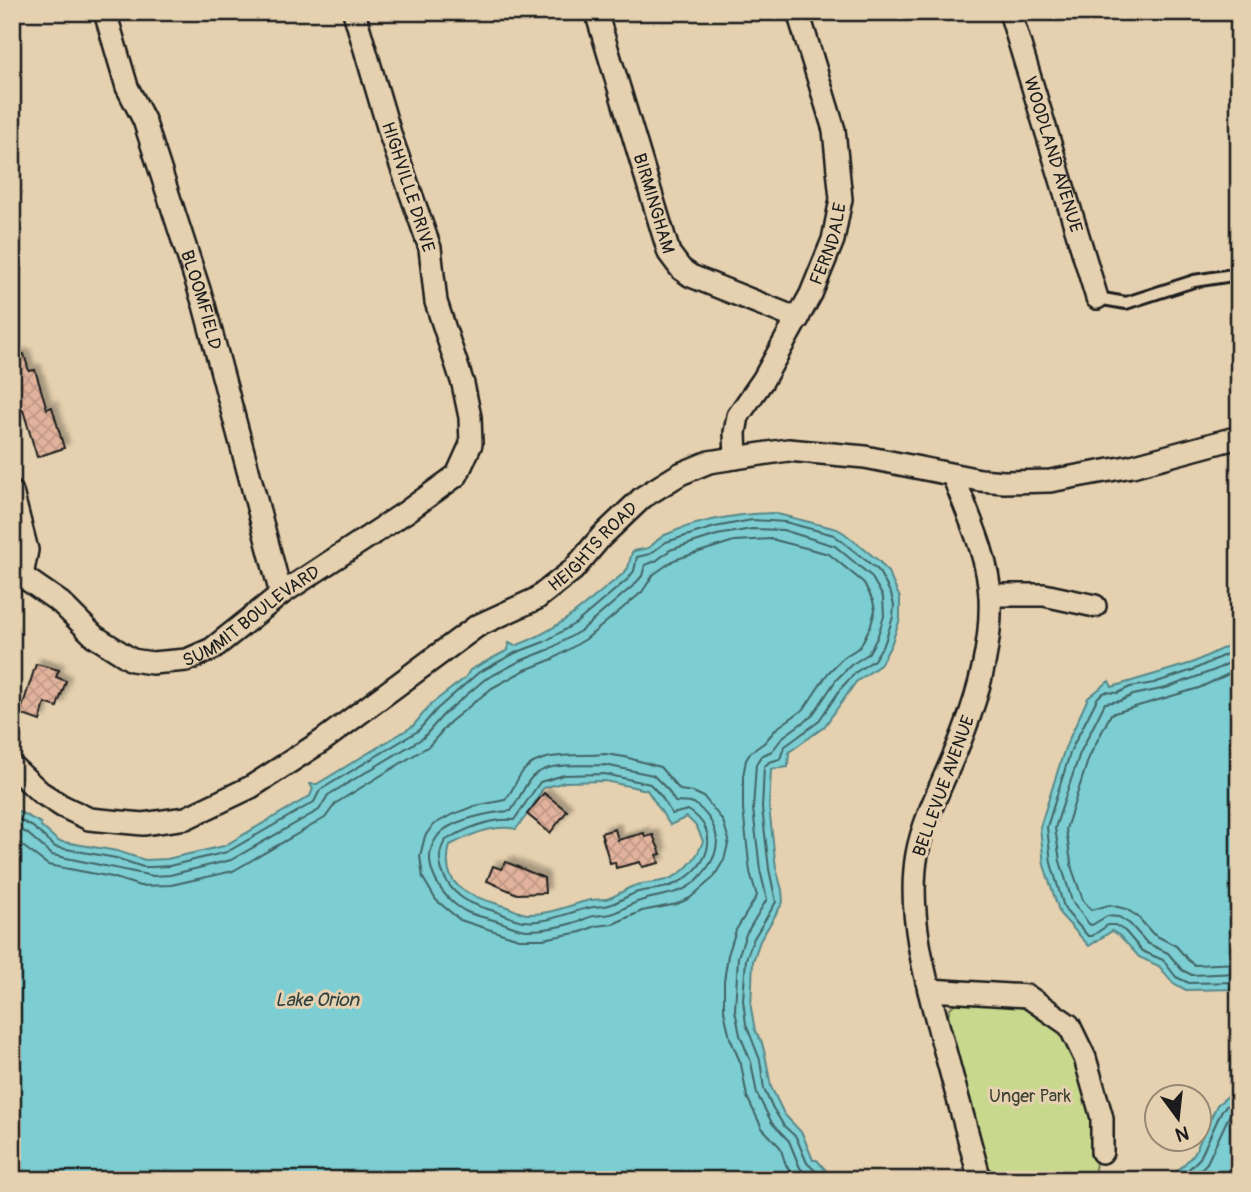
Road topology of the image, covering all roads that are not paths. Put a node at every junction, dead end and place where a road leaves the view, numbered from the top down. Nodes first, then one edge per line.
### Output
1 (106, 12) edge
2 (354, 12) edge
3 (596, 12) edge
4 (798, 12) edge
5 (1010, 12) edge
6 (1239, 274) edge
7 (1097, 298) joint
8 (798, 319) junction
9 (1239, 437) edge
10 (471, 444) joint
11 (736, 458) junction
12 (953, 475) junction
13 (12, 492) edge
14 (15, 581) edge
15 (281, 594) junction
16 (990, 596) junction
17 (1095, 606) dead end
18 (12, 766) edge
19 (929, 990) junction
20 (1102, 1152) dead end
21 (980, 1180) edge

1 - 15 street, BLOOMFIELD
2 - 10 street, HIGHVILLE DRIVE
3 - 8 street, BIRMINGHAM
4 - 8 street, FERNDALE
5 - 7 street, WOODLAND AVENUE
6 - 7 lane
8 - 11 street, FERNDALE
9 - 12 street, HEIGHTS ROAD
10 - 15 street, SUMMIT BOULEVARD
11 - 12 street, HEIGHTS ROAD
11 - 18 street, HEIGHTS ROAD
12 - 16 street, BELLEVUE AVENUE
13 - 14 street
14 - 15 street, SUMMIT BOULEVARD
16 - 17 street
16 - 19 street, BELLEVUE AVENUE
19 - 20 street
19 - 21 street, BELLEVUE AVENUE

